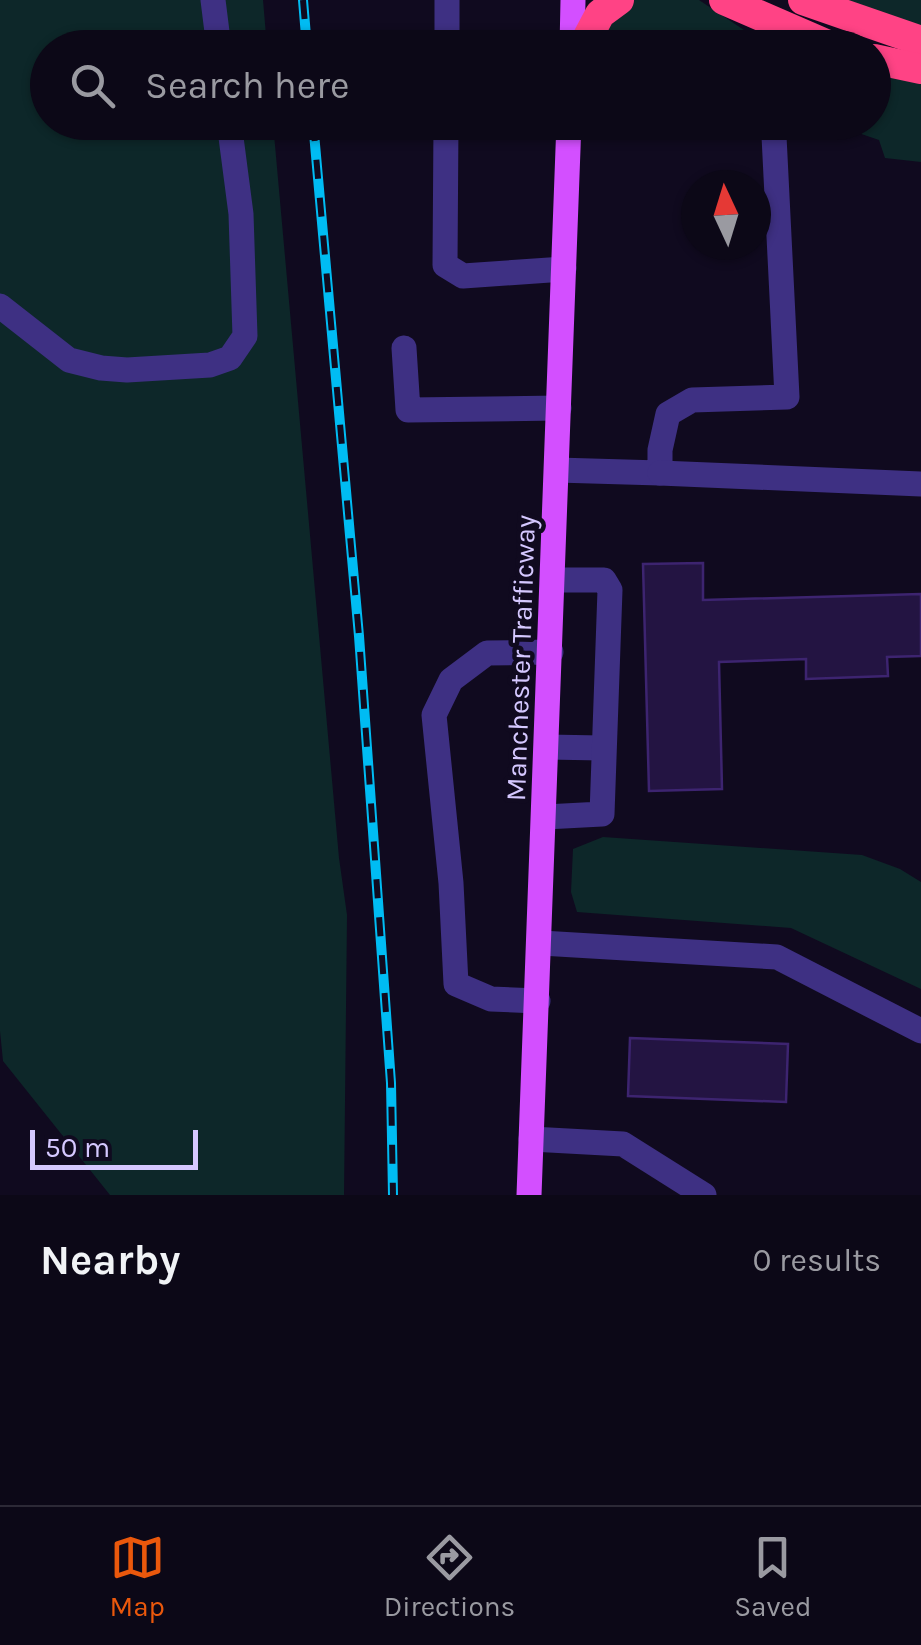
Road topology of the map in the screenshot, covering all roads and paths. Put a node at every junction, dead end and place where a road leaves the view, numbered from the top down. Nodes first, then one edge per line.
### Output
1 (213, 0) edge
2 (447, 0) edge
3 (573, 0) edge
4 (619, 0) edge
5 (724, 0) edge
6 (803, 0) edge
7 (217, 30) edge
8 (447, 30) edge
9 (572, 30) edge
10 (592, 30) edge
11 (793, 30) edge
12 (889, 30) edge
13 (891, 31) edge
14 (921, 41) edge
15 (891, 63) edge
16 (921, 69) edge
17 (232, 140) edge
18 (446, 140) edge
19 (568, 140) edge
20 (774, 140) edge
21 (564, 269) junction
22 (0, 306) edge
23 (404, 348) dead end
24 (559, 408) junction
25 (557, 470) junction
26 (660, 473) junction
27 (921, 484) edge
28 (553, 580) junction
29 (550, 652) junction
30 (548, 747) junction
31 (602, 748) junction
32 (545, 816) junction
33 (540, 943) junction
34 (538, 1000) junction
35 (921, 1031) edge
36 (531, 1139) junction
37 (529, 1195) edge
38 (704, 1195) edge

1 - 7 street
2 - 8 street
3 - 9 main road
4 - 10 highway
5 - 11 highway
6 - 12 highway
13 - 14 highway
15 - 16 highway
17 - 22 street
18 - 21 street
19 - 21 main road, Manchester Trafficway
20 - 26 street
21 - 24 main road, Manchester Trafficway
23 - 24 street
24 - 25 main road, Manchester Trafficway
25 - 26 street
25 - 28 main road, Manchester Trafficway
26 - 27 street
28 - 29 main road, Manchester Trafficway
28 - 31 street
29 - 30 main road, Manchester Trafficway
29 - 34 street
30 - 31 street
30 - 32 main road, Manchester Trafficway
31 - 32 street
32 - 33 main road, Manchester Trafficway
33 - 34 main road, Manchester Trafficway
33 - 35 street
34 - 36 main road, Manchester Trafficway
36 - 37 main road, Manchester Trafficway
36 - 38 street

